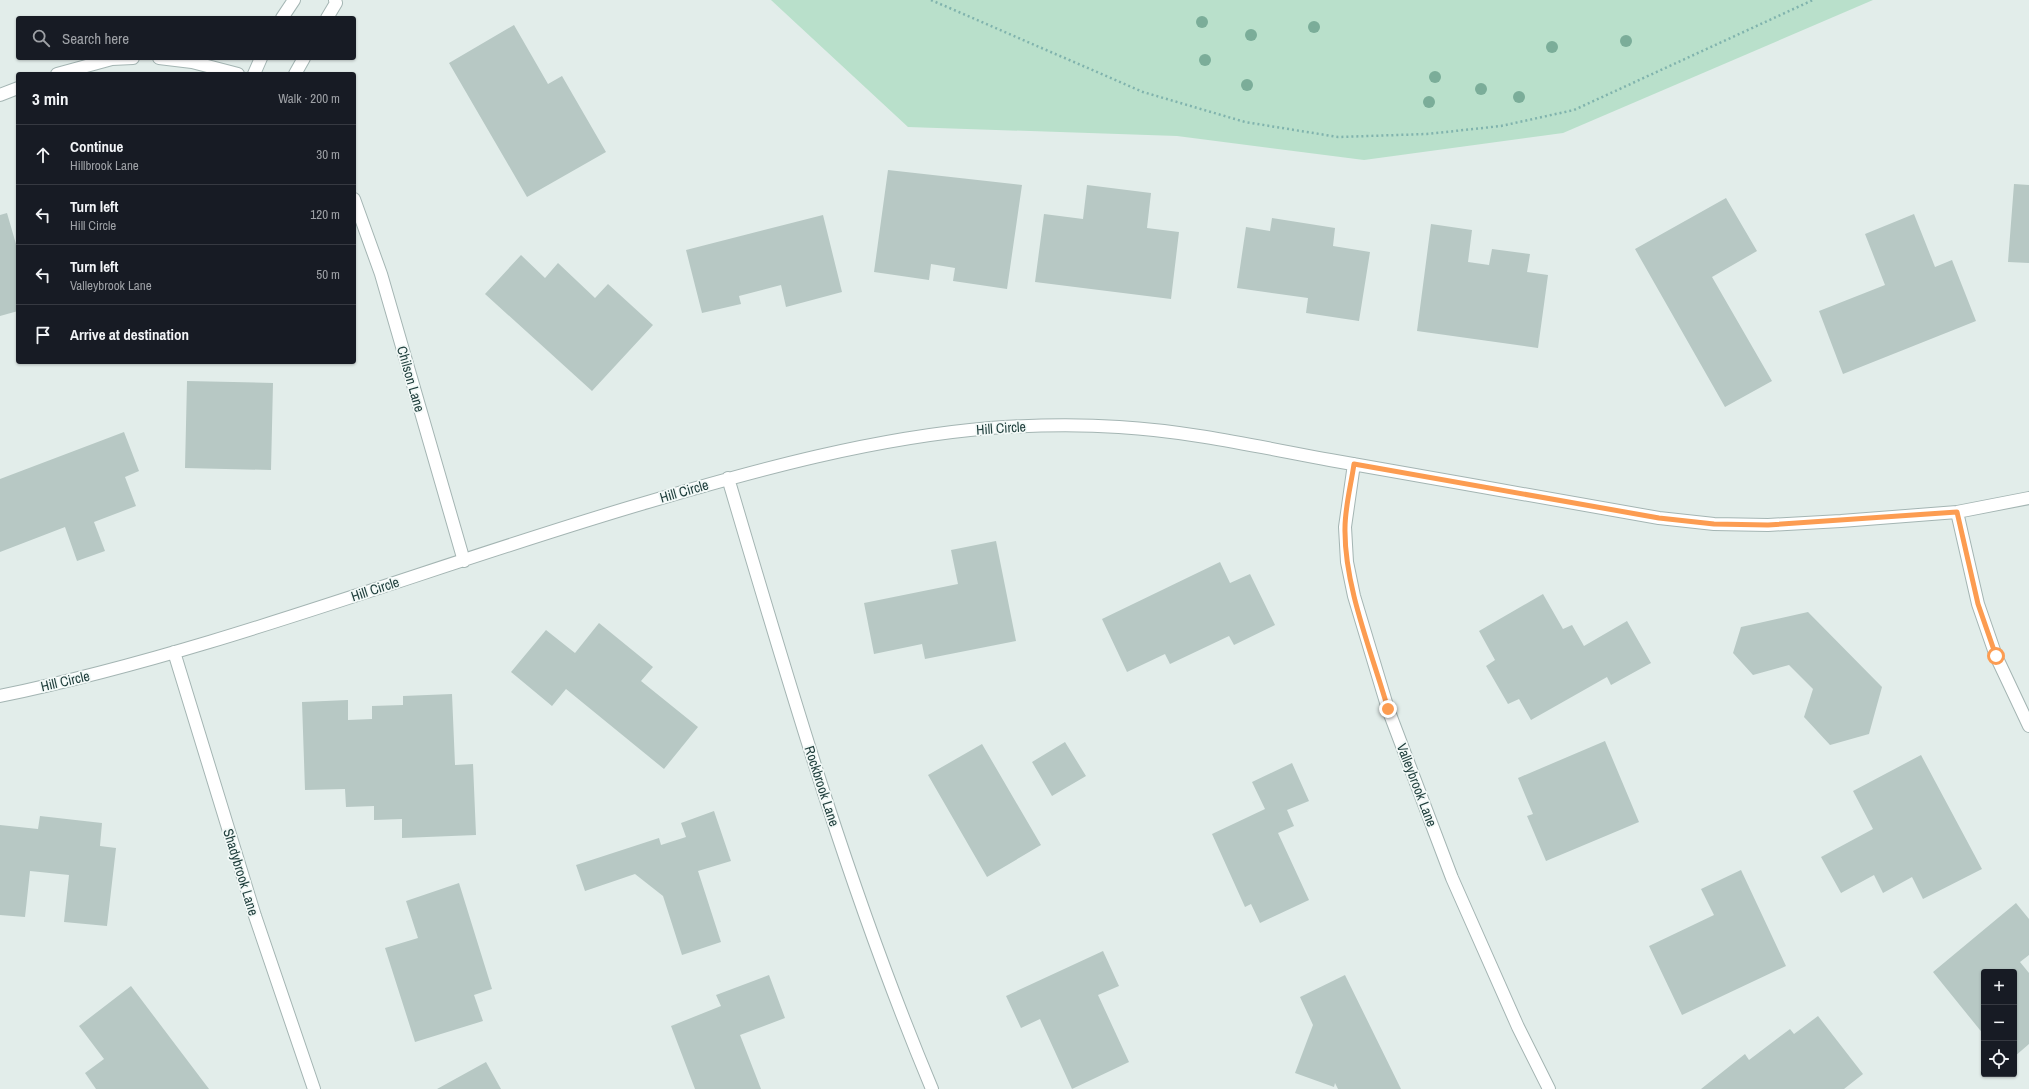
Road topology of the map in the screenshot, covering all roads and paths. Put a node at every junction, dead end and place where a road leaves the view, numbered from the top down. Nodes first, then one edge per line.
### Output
1 (294, 0) edge
2 (335, 0) edge
3 (930, 0) edge
4 (1813, 0) edge
5 (283, 16) edge
6 (328, 16) edge
7 (108, 60) edge
8 (176, 60) edge
9 (260, 60) edge
10 (303, 60) edge
11 (64, 72) edge
12 (230, 72) edge
13 (255, 72) edge
14 (296, 72) edge
15 (16, 89) edge
16 (0, 94) edge
17 (356, 205) edge
18 (1354, 464) junction
19 (728, 478) junction
20 (2029, 498) edge
21 (1957, 512) junction
22 (464, 560) junction
23 (174, 652) junction
24 (0, 696) edge
25 (2029, 726) edge
26 (314, 1089) edge
27 (932, 1089) edge
28 (1549, 1089) edge

1 - 5 street
2 - 6 street
3 - 4 path
7 - 11 street
8 - 12 street
9 - 13 street
10 - 14 street
15 - 16 street
17 - 22 street, Chilson Lane
18 - 19 street, Hill Circle
18 - 21 street, Hill Circle
18 - 28 street, Valleybrook Lane
19 - 22 street, Hill Circle
19 - 27 street, Rockbrook Lane
20 - 21 street, Hill Circle
21 - 25 street
22 - 23 street, Hill Circle
23 - 24 street, Hill Circle
23 - 26 street, Shadybrook Lane

